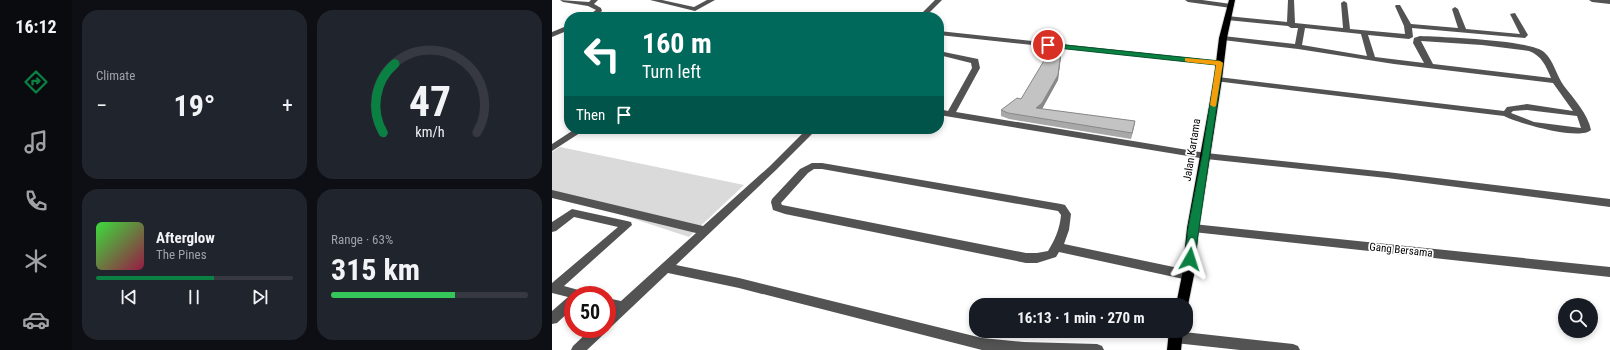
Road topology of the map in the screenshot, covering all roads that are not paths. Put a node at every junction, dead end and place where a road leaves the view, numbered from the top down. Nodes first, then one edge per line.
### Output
1 (564, 0) edge
2 (657, 0) edge
3 (712, 0) edge
4 (939, 0) edge
5 (1188, 0) edge
6 (1291, 0) edge
7 (1592, 0) edge
8 (593, 2) edge
9 (1610, 2) edge
10 (1231, 3) edge
11 (1344, 3) dead end
12 (1398, 6) dead end
13 (1455, 9) dead end
14 (595, 12) edge
15 (926, 12) edge
16 (1513, 14) dead end
17 (1227, 18) junction
18 (1291, 26) junction
19 (1408, 26) junction
20 (1302, 27) junction
21 (564, 29) edge
22 (1347, 31) junction
23 (1463, 31) junction
24 (1364, 32) junction
25 (944, 34) edge
26 (552, 35) edge
27 (1223, 38) junction
28 (1298, 47) junction
29 (944, 54) edge
30 (1371, 57) junction
31 (1220, 63) junction
32 (1429, 65) junction
33 (1218, 79) junction
34 (1556, 81) junction
35 (944, 113) edge
36 (951, 114) junction
37 (1506, 114) junction
38 (1579, 114) junction
39 (573, 134) edge
40 (807, 134) edge
41 (552, 148) edge
42 (1206, 156) junction
43 (552, 194) edge
44 (1610, 203) edge
45 (552, 228) edge
46 (1193, 228) junction
47 (706, 231) junction
48 (1057, 247) junction
49 (666, 268) junction
50 (1610, 272) edge
51 (1188, 275) junction
52 (553, 288) edge
53 (564, 291) edge
54 (1183, 298) edge
55 (616, 305) edge
56 (623, 307) junction
57 (564, 308) edge
58 (616, 314) edge
59 (552, 319) edge
60 (591, 338) edge
61 (1175, 339) edge
62 (578, 350) edge
63 (1097, 350) edge
64 (1293, 350) edge

1 - 8 street
2 - 3 street
4 - 15 street
5 - 10 street
6 - 18 street
7 - 9 street
8 - 14 street
10 - 17 main road, Jalan Kartama
11 - 22 street
12 - 19 street
13 - 23 street
16 - 23 street
17 - 18 street
17 - 27 main road, Jalan Kartama
18 - 20 street
19 - 23 street
19 - 24 street
20 - 22 street
20 - 28 street
21 - 26 street
22 - 24 street
24 - 30 street
25 - 31 street
27 - 28 street
27 - 31 main road, Jalan Kartama
28 - 30 street
29 - 36 street
30 - 32 street
31 - 33 main road, Jalan Kartama
32 - 34 street
32 - 34 street
33 - 37 street
33 - 42 main road, Jalan Kartama
34 - 38 street
35 - 36 street
36 - 42 street
37 - 38 street
37 - 38 street
39 - 41 street
40 - 47 street
42 - 44 street
42 - 46 main road, Jalan Kartama
43 - 47 street
45 - 52 street
46 - 50 street, Gang Bersama
46 - 51 main road, Jalan Kartama
47 - 49 street
48 - 48 street
48 - 51 street
49 - 56 street
49 - 63 street
51 - 54 main road, Jalan Kartama
52 - 53 street
55 - 56 street
56 - 58 street
57 - 59 street
60 - 62 street
61 - 64 street

